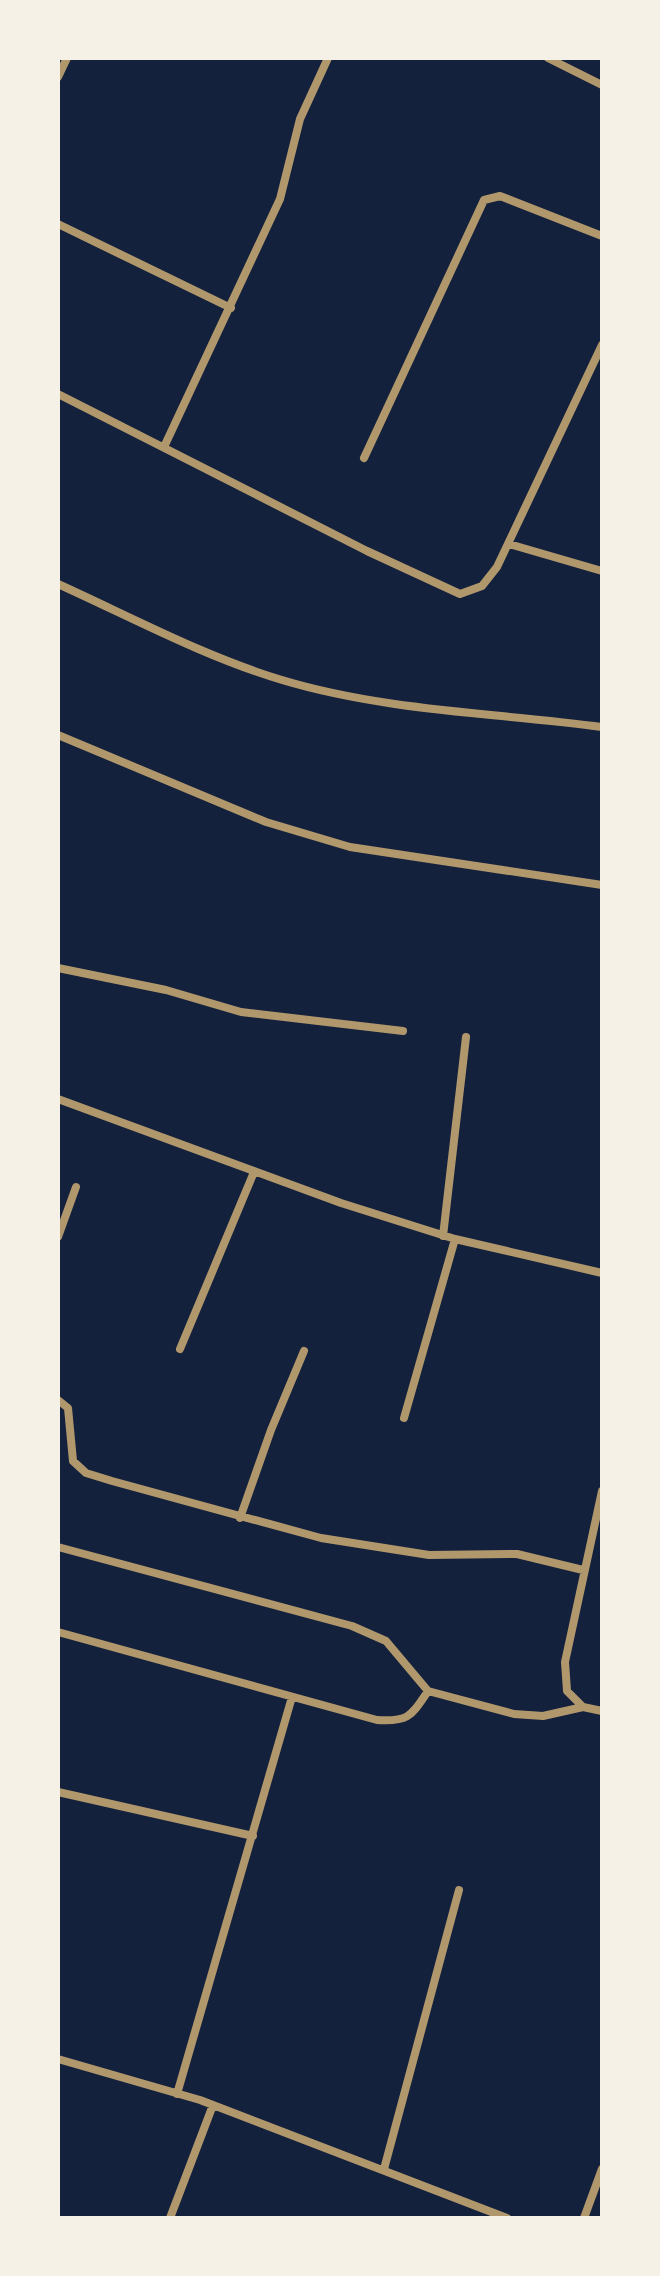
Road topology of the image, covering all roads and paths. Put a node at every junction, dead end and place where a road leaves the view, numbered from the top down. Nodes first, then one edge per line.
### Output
1 (67, 58) edge
2 (328, 58) edge
3 (548, 58) edge
4 (58, 77) edge
5 (602, 85) edge
6 (58, 224) edge
7 (602, 236) edge
8 (231, 308) junction
9 (602, 345) edge
10 (58, 394) edge
11 (164, 447) junction
12 (364, 458) dead end
13 (509, 544) junction
14 (602, 571) edge
15 (58, 584) edge
16 (602, 727) edge
17 (58, 735) edge
18 (602, 885) edge
19 (58, 968) edge
20 (403, 1031) dead end
21 (466, 1037) dead end
22 (58, 1099) edge
23 (254, 1172) junction
24 (76, 1187) dead end
25 (443, 1236) junction
26 (58, 1237) edge
27 (455, 1239) junction
28 (602, 1273) edge
29 (180, 1349) dead end
30 (304, 1351) dead end
31 (58, 1400) edge
32 (404, 1418) dead end
33 (602, 1491) edge
34 (240, 1518) junction
35 (58, 1547) edge
36 (583, 1570) junction
37 (58, 1632) edge
38 (428, 1691) junction
39 (292, 1697) junction
40 (583, 1707) junction
41 (602, 1711) edge
42 (58, 1792) edge
43 (253, 1836) junction
44 (459, 1890) dead end
45 (58, 2059) edge
46 (177, 2094) junction
47 (213, 2105) junction
48 (384, 2169) junction
49 (602, 2169) edge
50 (170, 2218) edge
51 (507, 2218) edge
52 (584, 2218) edge

1 - 4 street
2 - 8 street
3 - 5 street
6 - 8 street
7 - 12 street
8 - 11 street
9 - 13 street
10 - 11 street
11 - 13 street
13 - 14 street
15 - 16 street
17 - 18 street
19 - 20 street
21 - 25 street
22 - 23 street
23 - 25 street
23 - 29 street
24 - 26 street
25 - 27 street
27 - 28 street
27 - 32 street
30 - 34 street
31 - 34 street
33 - 36 street
34 - 36 street
35 - 38 street
36 - 40 street
37 - 39 street
38 - 39 street
38 - 40 street
39 - 43 street
40 - 41 street
42 - 43 street
43 - 46 street
44 - 48 street
45 - 46 street
46 - 47 street
47 - 48 street
47 - 50 street
48 - 51 street
49 - 52 street

